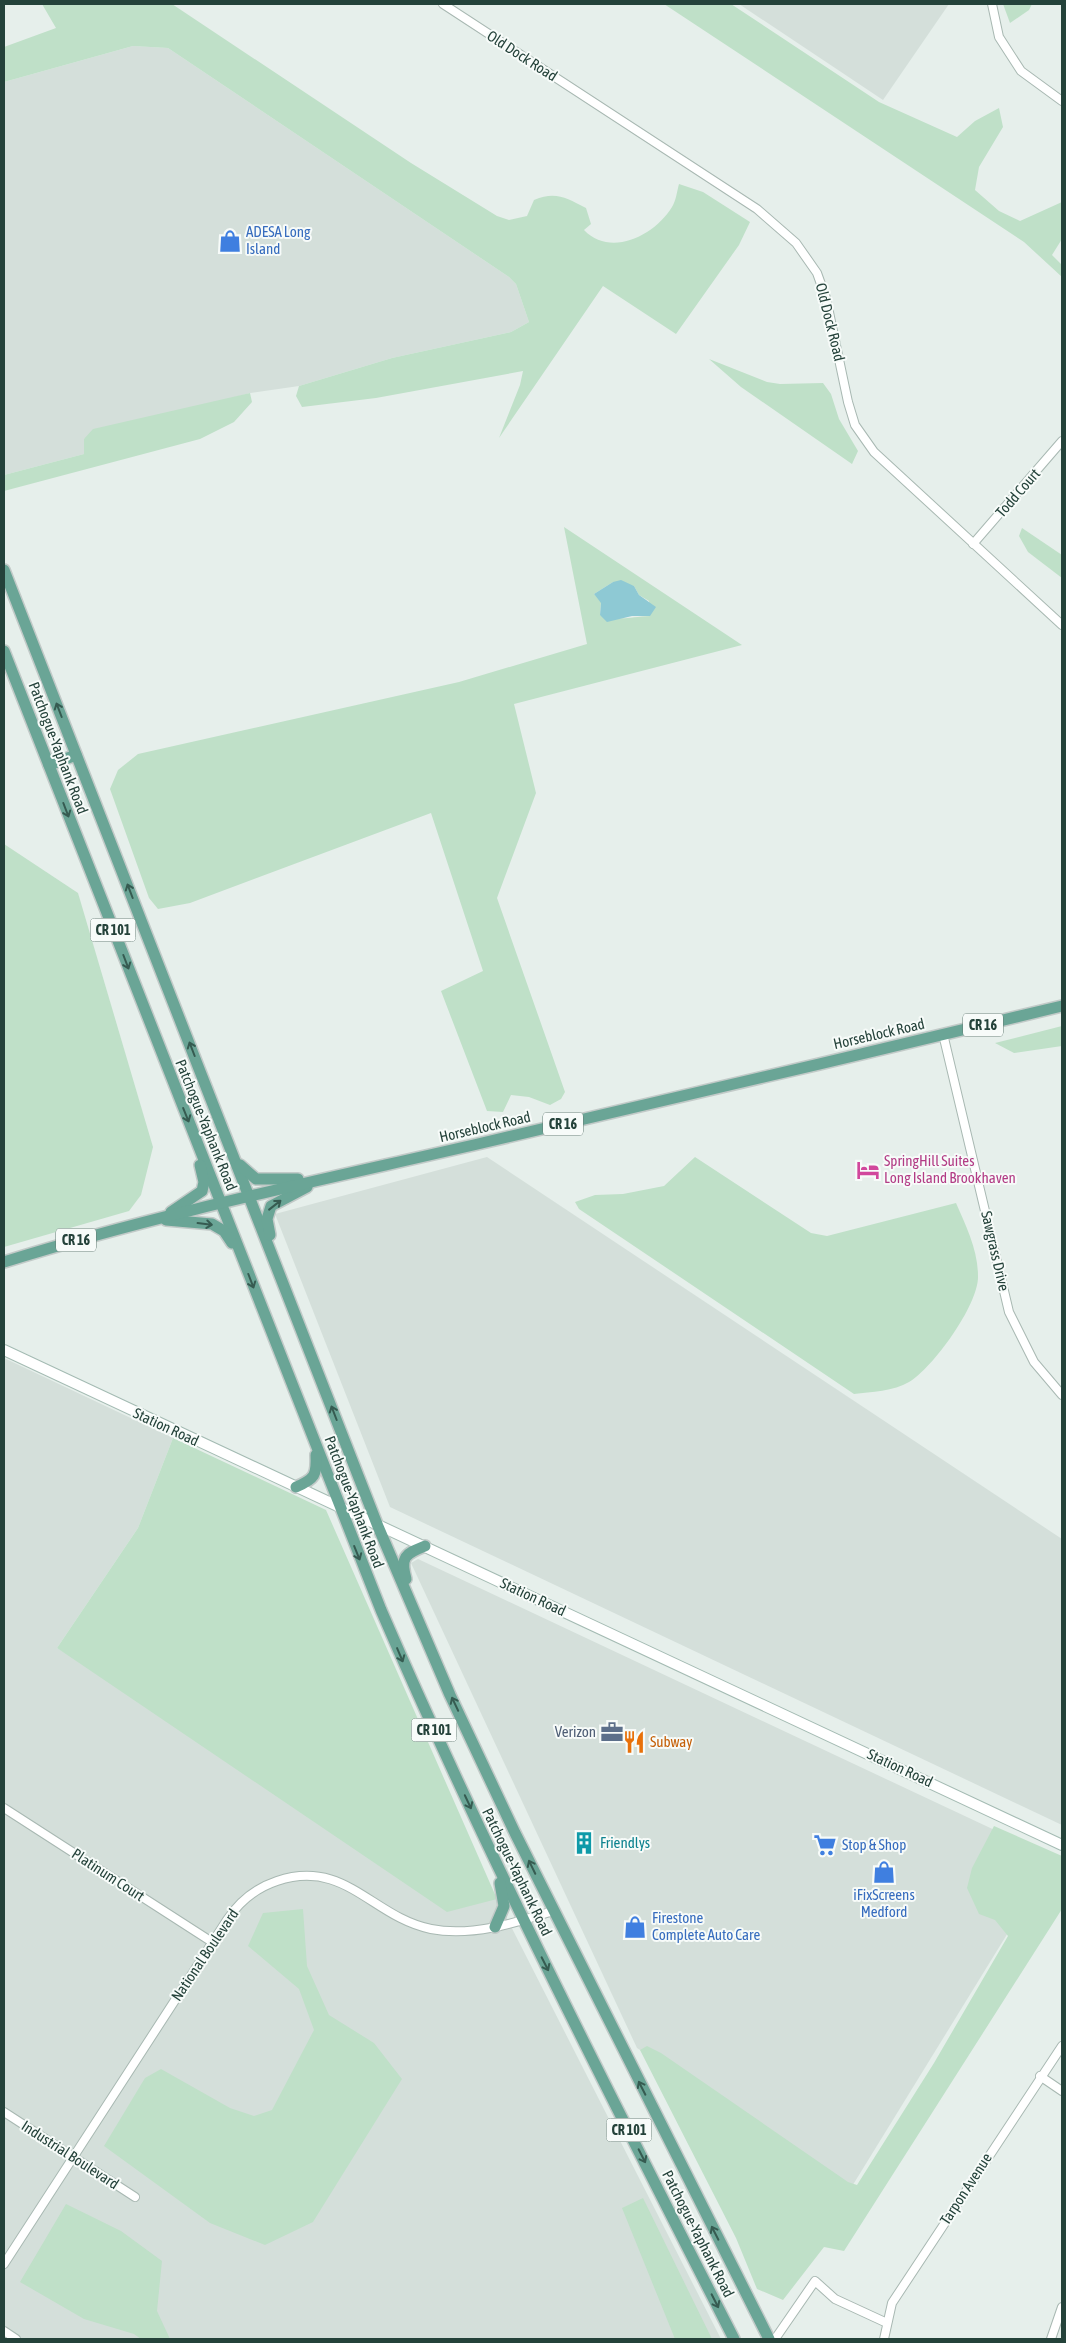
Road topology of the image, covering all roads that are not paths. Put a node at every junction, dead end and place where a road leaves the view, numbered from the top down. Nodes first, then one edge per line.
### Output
1 (443, 4) edge
2 (992, 4) edge
3 (1062, 101) edge
4 (1062, 441) edge
5 (973, 544) junction
6 (4, 570) edge
7 (1062, 626) edge
8 (4, 651) edge
9 (76, 755) junction
10 (49, 765) junction
11 (1062, 1006) edge
12 (943, 1034) junction
13 (194, 1136) junction
14 (235, 1160) junction
15 (327, 1178) junction
16 (249, 1196) junction
17 (221, 1203) junction
18 (160, 1218) junction
19 (241, 1256) junction
20 (4, 1262) edge
21 (277, 1266) junction
22 (4, 1350) edge
23 (1062, 1395) edge
24 (316, 1446) junction
25 (296, 1487) junction
26 (340, 1507) junction
27 (377, 1524) junction
28 (425, 1546) junction
29 (416, 1617) junction
30 (4, 1808) edge
31 (1062, 1845) edge
32 (489, 1848) junction
33 (553, 1911) junction
34 (524, 1920) junction
35 (495, 1927) junction
36 (212, 1942) junction
37 (1062, 2046) edge
38 (1040, 2076) junction
39 (1062, 2091) edge
40 (4, 2112) edge
41 (73, 2157) junction
42 (135, 2197) dead end
43 (4, 2264) edge
44 (1062, 2307) edge
45 (887, 2323) junction
46 (4, 2331) edge
47 (16, 2339) edge
48 (734, 2339) edge
49 (769, 2339) edge
50 (775, 2339) edge
51 (884, 2339) edge
52 (1051, 2339) edge

1 - 5 street, Old Dock Road
2 - 3 street
4 - 5 street, Todd Court
5 - 7 street, Old Dock Road
9 -> 6 main road, Patchogue-Yaphank Road / CR 101
8 - 10 main road, Patchogue-Yaphank Road / CR 101
9 - 10 main road
14 -> 9 main road, Patchogue-Yaphank Road / CR 101
10 -> 13 main road, Patchogue-Yaphank Road / CR 101
11 - 12 main road, Horseblock Road / CR 16
12 - 15 main road, Horseblock Road / CR 16
12 - 23 street, Sawgrass Drive
13 - 17 main road, Patchogue-Yaphank Road / CR 101
13 - 18 main road
14 - 15 main road
14 - 16 main road, Patchogue-Yaphank Road / CR 101
15 - 16 main road, Horseblock Road / CR 16
21 -> 15 main road
16 - 17 main road, Horseblock Road / CR 16
16 - 21 main road, Patchogue-Yaphank Road / CR 101
17 - 18 main road, Horseblock Road / CR 16
17 - 19 main road, Patchogue-Yaphank Road / CR 101
18 -> 19 main road
18 - 20 main road, Horseblock Road / CR 16
19 -> 24 main road, Patchogue-Yaphank Road / CR 101
27 -> 21 main road, Patchogue-Yaphank Road / CR 101
22 - 25 main road, Station Road
24 - 25 main road
24 - 26 main road, Patchogue-Yaphank Road / CR 101
25 - 26 main road, Station Road
26 - 27 main road, Station Road
26 -> 32 main road, Patchogue-Yaphank Road / CR 101
27 - 28 main road, Station Road
27 - 29 main road, Patchogue-Yaphank Road / CR 101
28 - 29 main road
28 - 31 main road, Station Road
33 -> 29 main road, Patchogue-Yaphank Road / CR 101
30 - 36 street, Platinum Court
32 - 34 main road, Patchogue-Yaphank Road / CR 101
32 - 35 main road
33 - 34 street, National Boulevard
49 -> 33 main road, Patchogue-Yaphank Road / CR 101
34 - 35 street, National Boulevard
34 -> 48 main road, Patchogue-Yaphank Road / CR 101
35 - 36 street, National Boulevard
36 - 41 street, National Boulevard
37 - 38 street, Tarpon Avenue
38 - 39 street
38 - 45 street, Tarpon Avenue
40 - 41 street, Industrial Boulevard
41 - 42 street, Industrial Boulevard
41 - 43 street, National Boulevard
44 - 52 street
45 - 50 street
45 - 51 street, Tarpon Avenue
46 - 47 street

